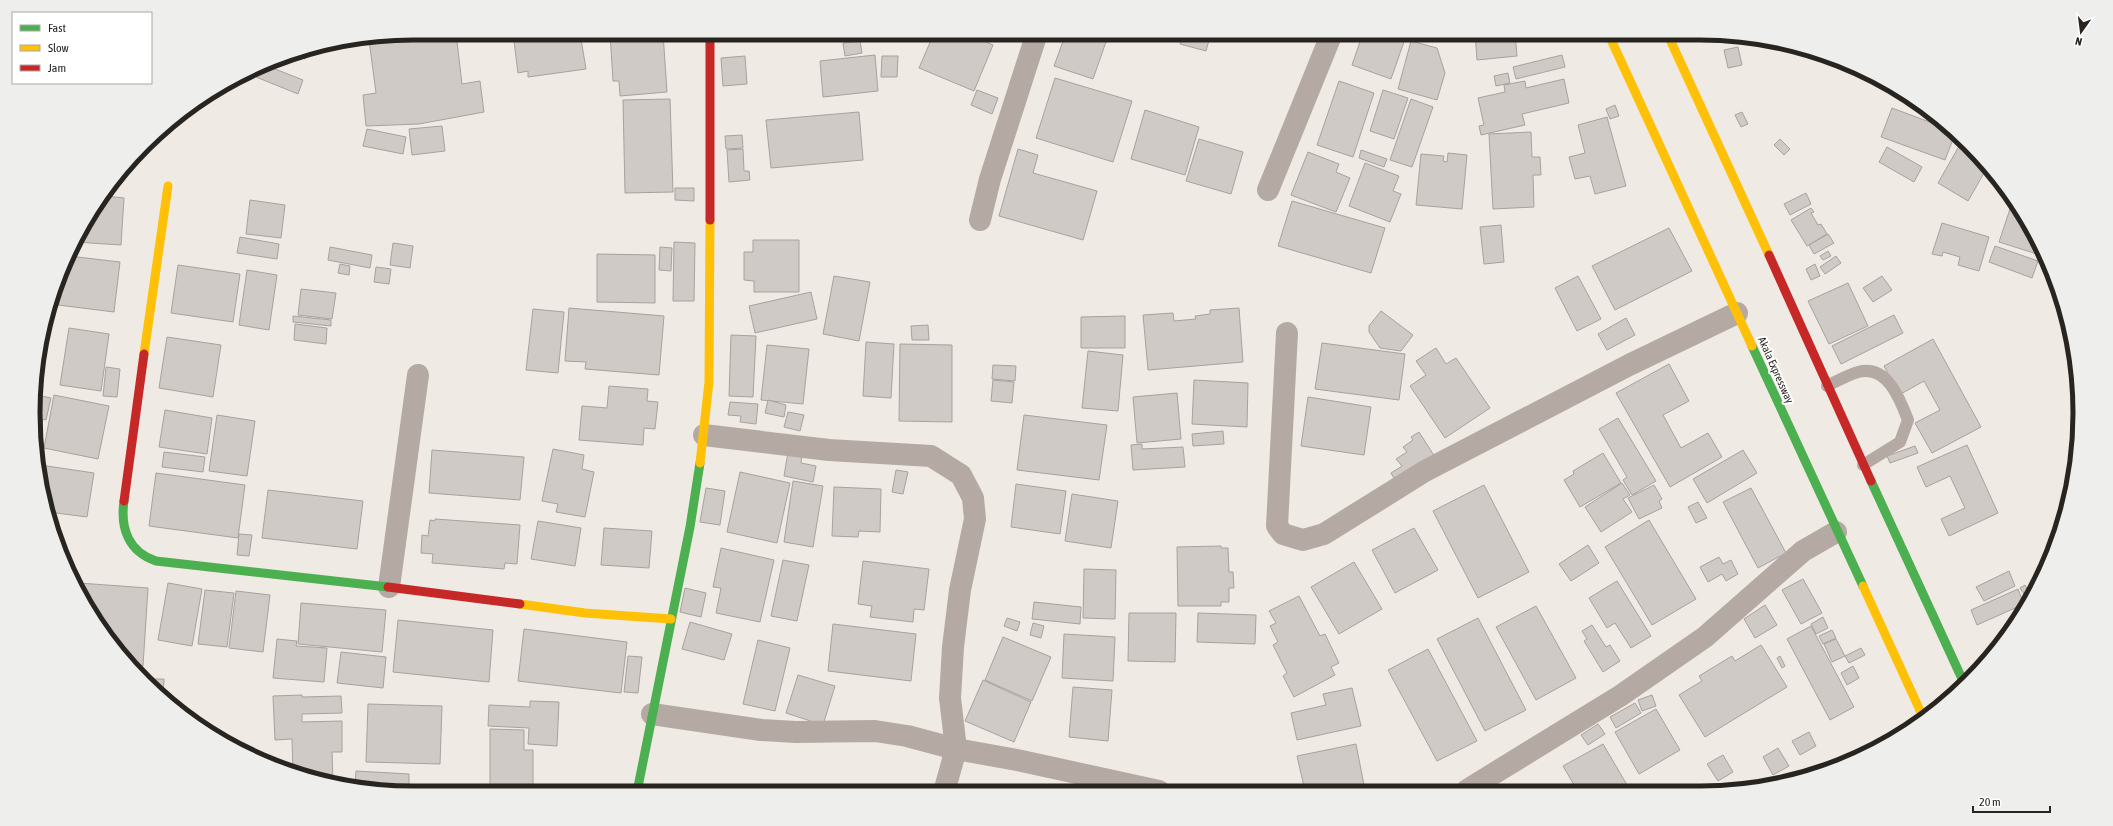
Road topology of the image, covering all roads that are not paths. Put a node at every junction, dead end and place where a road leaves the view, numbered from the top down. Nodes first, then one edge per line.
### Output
1 (710, 40) edge
2 (1034, 40) edge
3 (1329, 40) edge
4 (1611, 40) edge
5 (1669, 40) edge
6 (168, 186) dead end
7 (1268, 190) dead end
8 (980, 220) dead end
9 (1737, 313) junction
10 (1287, 333) dead end
11 (418, 375) dead end
12 (1827, 386) junction
13 (704, 435) junction
14 (1863, 465) junction
15 (1836, 532) junction
16 (389, 587) junction
17 (671, 619) junction
18 (1962, 679) edge
19 (1921, 713) edge
20 (652, 714) junction
21 (956, 749) junction
22 (638, 786) edge
23 (946, 786) edge
24 (1136, 786) edge
25 (1474, 786) edge

1 - 13 street
2 - 8 street
3 - 7 street
4 - 9 street, Akala Expressway
5 - 12 street
6 - 16 street
9 - 10 street
9 - 15 street, Akala Expressway
11 - 16 street
12 - 14 street
12 - 14 lane
13 - 17 street
13 - 21 street
14 - 18 street
15 - 19 street, Akala Expressway
15 - 25 street
16 - 17 street
17 - 20 street
20 - 21 street
20 - 22 street
21 - 23 street
21 - 24 street

